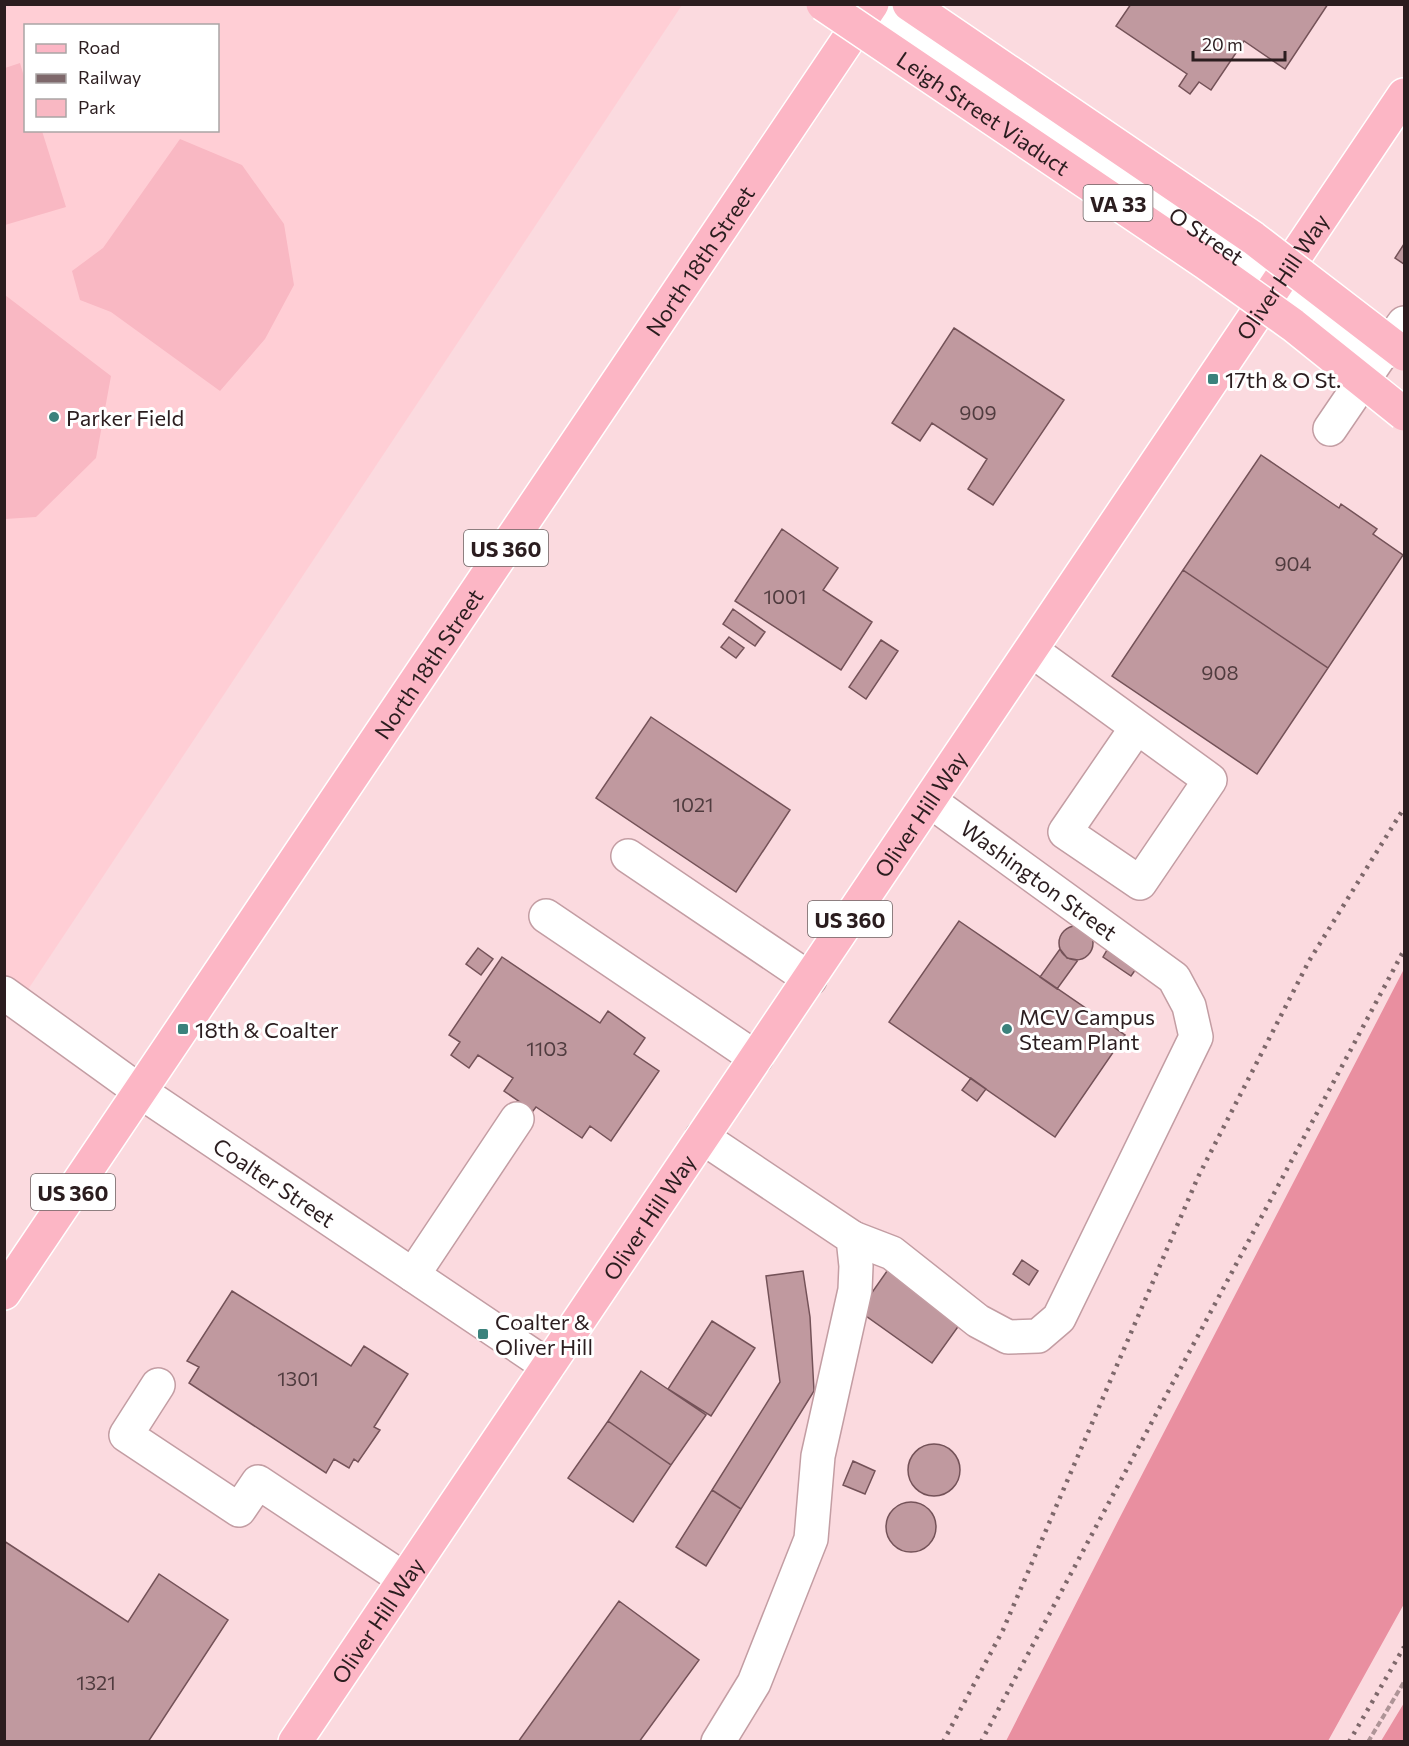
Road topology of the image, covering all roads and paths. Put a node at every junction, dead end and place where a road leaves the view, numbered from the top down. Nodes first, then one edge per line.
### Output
1 (823, 4) edge
2 (909, 4) edge
3 (870, 5) edge
4 (1404, 95) edge
5 (1278, 284) junction
6 (1404, 323) edge
7 (1392, 355) edge
8 (1404, 414) edge
9 (1330, 429) dead end
10 (1031, 650) junction
11 (1137, 728) junction
12 (930, 801) junction
13 (628, 856) dead end
14 (546, 916) dead end
15 (810, 979) junction
16 (4, 993) edge
17 (756, 1058) junction
18 (141, 1092) junction
19 (517, 1119) dead end
20 (702, 1137) junction
21 (853, 1238) junction
22 (412, 1275) junction
23 (4, 1293) edge
24 (548, 1366) junction
25 (158, 1385) dead end
26 (404, 1579) junction
27 (1404, 1682) edge
28 (295, 1742) edge
29 (718, 1742) edge
30 (1368, 1742) edge

1 - 8 main road, Leigh Street Viaduct / VA 33, bridge
2 - 7 main road, VA 33, bridge
3 - 5 street, O Street
3 - 18 main road, North 18th Street / US 360
4 - 5 main road, Oliver Hill Way / US 360
5 - 7 street, O Street
5 - 10 main road, Oliver Hill Way / US 360
6 - 7 street
7 - 9 street
10 - 11 street
10 - 12 main road, Oliver Hill Way / US 360
11 - 11 street
12 - 15 main road, Oliver Hill Way / US 360
12 - 21 street, Washington Street
13 - 15 street
14 - 17 street
15 - 17 main road, Oliver Hill Way / US 360
16 - 18 street, Coalter Street
17 - 20 main road, Oliver Hill Way / US 360
18 - 22 street, Coalter Street
18 - 23 main road, North 18th Street / US 360
19 - 22 street
20 - 21 street, Washington Street
20 - 24 main road, Oliver Hill Way / US 360
21 - 29 street
22 - 24 street, Coalter Street
24 - 26 main road, Oliver Hill Way / US 360
25 - 26 street
26 - 28 main road, Oliver Hill Way / US 360
27 - 30 path

